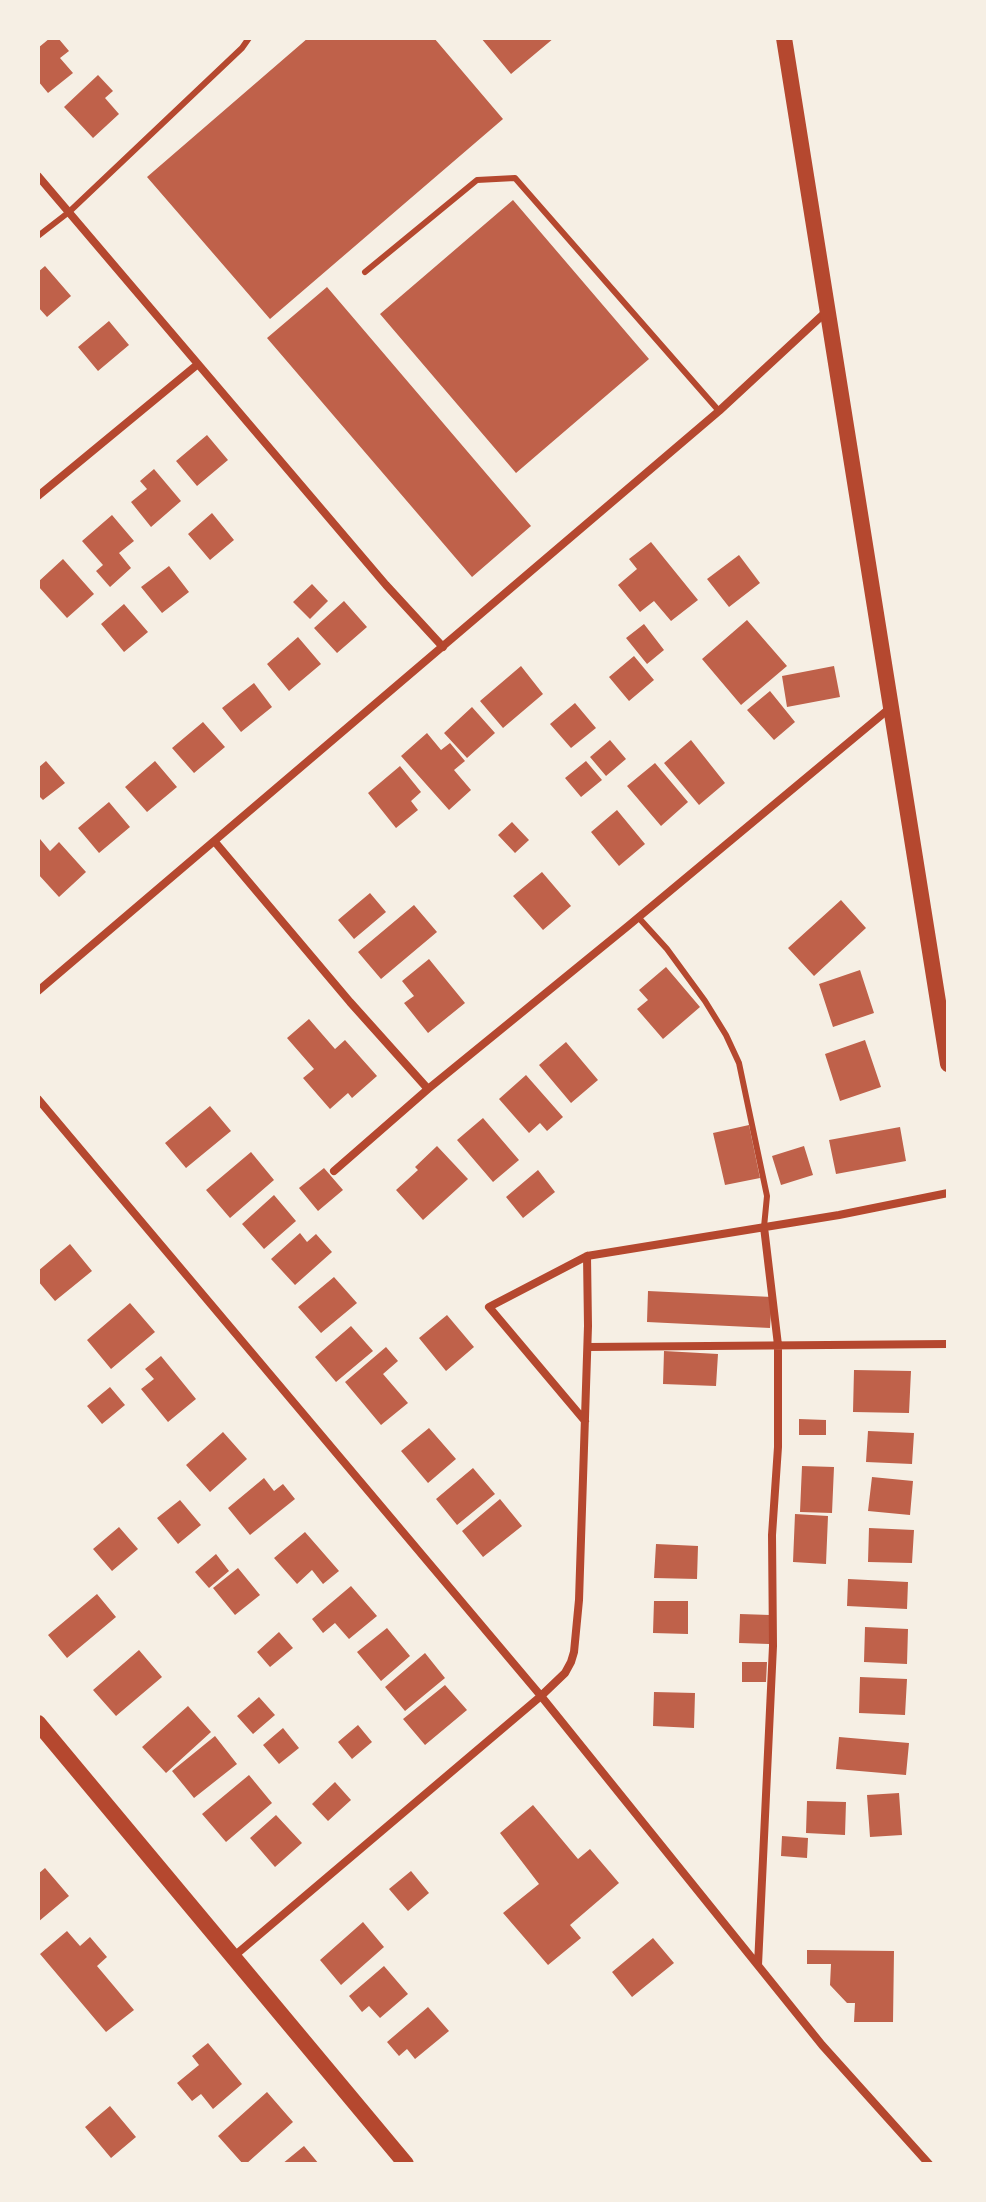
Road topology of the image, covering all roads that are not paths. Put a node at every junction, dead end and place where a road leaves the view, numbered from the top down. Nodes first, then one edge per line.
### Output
1 (249, 38) edge
2 (784, 38) edge
3 (38, 176) edge
4 (69, 212) junction
5 (38, 236) edge
6 (365, 272) dead end
7 (828, 311) junction
8 (198, 364) junction
9 (719, 411) junction
10 (38, 496) edge
11 (443, 647) junction
12 (891, 707) junction
13 (215, 842) junction
14 (638, 917) junction
15 (38, 991) edge
16 (948, 1064) edge
17 (428, 1089) junction
18 (38, 1099) edge
19 (334, 1171) dead end
20 (948, 1193) edge
21 (764, 1227) junction
22 (587, 1256) junction
23 (948, 1344) edge
24 (778, 1345) junction
25 (588, 1347) junction
26 (585, 1421) junction
27 (541, 1696) junction
28 (38, 1723) edge
29 (233, 1958) junction
30 (758, 1966) junction
31 (406, 2164) edge
32 (929, 2164) edge

1 - 4 lane
2 - 7 main road
3 - 4 street
4 - 5 lane
4 - 8 street
6 - 9 lane
7 - 9 street
7 - 12 main road
8 - 10 street
8 - 11 street
9 - 11 street
11 - 13 street
12 - 14 street
12 - 16 main road
13 - 15 street
13 - 17 street
14 - 17 street
14 - 21 lane
17 - 19 street
18 - 27 street
20 - 21 street
21 - 22 street
21 - 24 street
22 - 25 street
22 - 26 street
23 - 24 street
24 - 25 street
24 - 30 street
25 - 26 street
26 - 27 street
27 - 29 street
27 - 30 street
28 - 29 main road
29 - 31 main road
30 - 32 street

